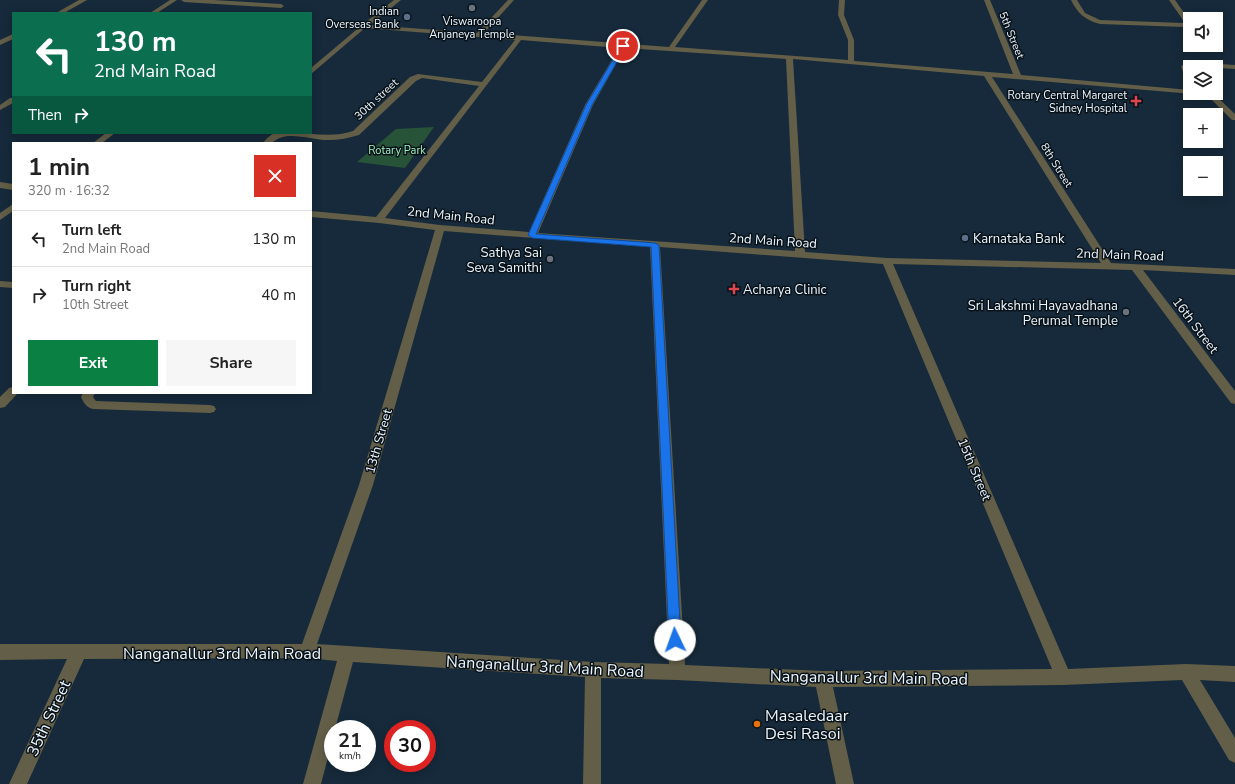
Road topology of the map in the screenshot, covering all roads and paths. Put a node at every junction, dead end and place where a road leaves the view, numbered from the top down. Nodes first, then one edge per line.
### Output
1 (84, 0) edge
2 (174, 0) edge
3 (184, 0) edge
4 (398, 0) edge
5 (511, 0) edge
6 (705, 0) edge
7 (842, 0) edge
8 (987, 0) edge
9 (1074, 0) edge
10 (1172, 0) edge
11 (61, 12) edge
12 (155, 12) edge
13 (272, 12) edge
14 (364, 26) junction
15 (479, 35) junction
16 (12, 37) edge
17 (520, 37) junction
18 (0, 43) edge
19 (623, 46) junction
20 (671, 49) junction
21 (789, 57) junction
22 (851, 62) junction
23 (1223, 66) edge
24 (1235, 67) edge
25 (312, 71) edge
26 (987, 75) junction
27 (1018, 77) junction
28 (484, 84) junction
29 (1183, 91) edge
30 (1216, 100) edge
31 (12, 101) edge
32 (0, 108) edge
33 (1235, 118) edge
34 (110, 134) edge
35 (280, 134) edge
36 (294, 134) edge
37 (98, 142) edge
38 (268, 142) edge
39 (0, 186) edge
40 (12, 187) edge
41 (12, 208) edge
42 (312, 214) edge
43 (0, 217) edge
44 (379, 220) junction
45 (440, 228) junction
46 (532, 235) junction
47 (655, 245) junction
48 (800, 255) junction
49 (887, 261) junction
50 (1108, 267) junction
51 (1135, 267) junction
52 (1235, 272) edge
53 (0, 284) edge
54 (12, 285) edge
55 (12, 393) edge
56 (90, 394) edge
57 (1235, 400) edge
58 (1, 404) dead end
59 (210, 409) dead end
60 (0, 652) edge
61 (78, 652) junction
62 (307, 652) junction
63 (347, 655) junction
64 (593, 670) junction
65 (677, 672) junction
66 (1186, 672) junction
67 (1235, 674) edge
68 (1063, 677) junction
69 (823, 679) junction
70 (1235, 754) edge
71 (18, 784) edge
72 (312, 784) edge
73 (592, 784) edge
74 (845, 784) edge

1 - 11 street
2 - 12 street
3 - 13 street
4 - 14 street
5 - 15 street
6 - 20 street
7 - 22 street
8 - 27 street, 5th Street
9 - 10 street
14 - 15 street
14 - 25 street
15 - 17 street
16 - 18 street
17 - 19 street
17 - 28 street
19 - 20 street
19 - 46 street
20 - 21 street
21 - 22 street
21 - 48 street
22 - 26 street
23 - 24 street
26 - 27 street
26 - 50 street, 8th Street
27 - 29 street
28 - 36 street, 30th street
28 - 44 street
30 - 33 street
31 - 32 street
34 - 37 street
35 - 38 street, 30th street
39 - 40 street
41 - 43 street
42 - 44 street, 2nd Main Road
44 - 45 street, 2nd Main Road
45 - 46 street, 2nd Main Road
45 - 62 street, 13th Street
46 - 47 street, 2nd Main Road
47 - 48 street, 2nd Main Road
47 - 65 street
48 - 49 street, 2nd Main Road
49 - 50 street, 2nd Main Road
49 - 68 street, 15th Street
50 - 51 street, 2nd Main Road
51 - 52 street, 2nd Main Road
51 - 57 street, 16th Street
53 - 54 street
55 - 58 street
56 - 59 street
60 - 61 street, Nanganallur 3rd Main Road
61 - 62 street, Nanganallur 3rd Main Road
61 - 71 street, 35th Street
62 - 63 street, Nanganallur 3rd Main Road
63 - 64 street, Nanganallur 3rd Main Road
63 - 72 street
64 - 65 street, Nanganallur 3rd Main Road
64 - 73 street
65 - 69 street, Nanganallur 3rd Main Road
66 - 67 street, Nanganallur 3rd Main Road
66 - 68 street, Nanganallur 3rd Main Road
66 - 70 street
68 - 69 street, Nanganallur 3rd Main Road
69 - 74 street

